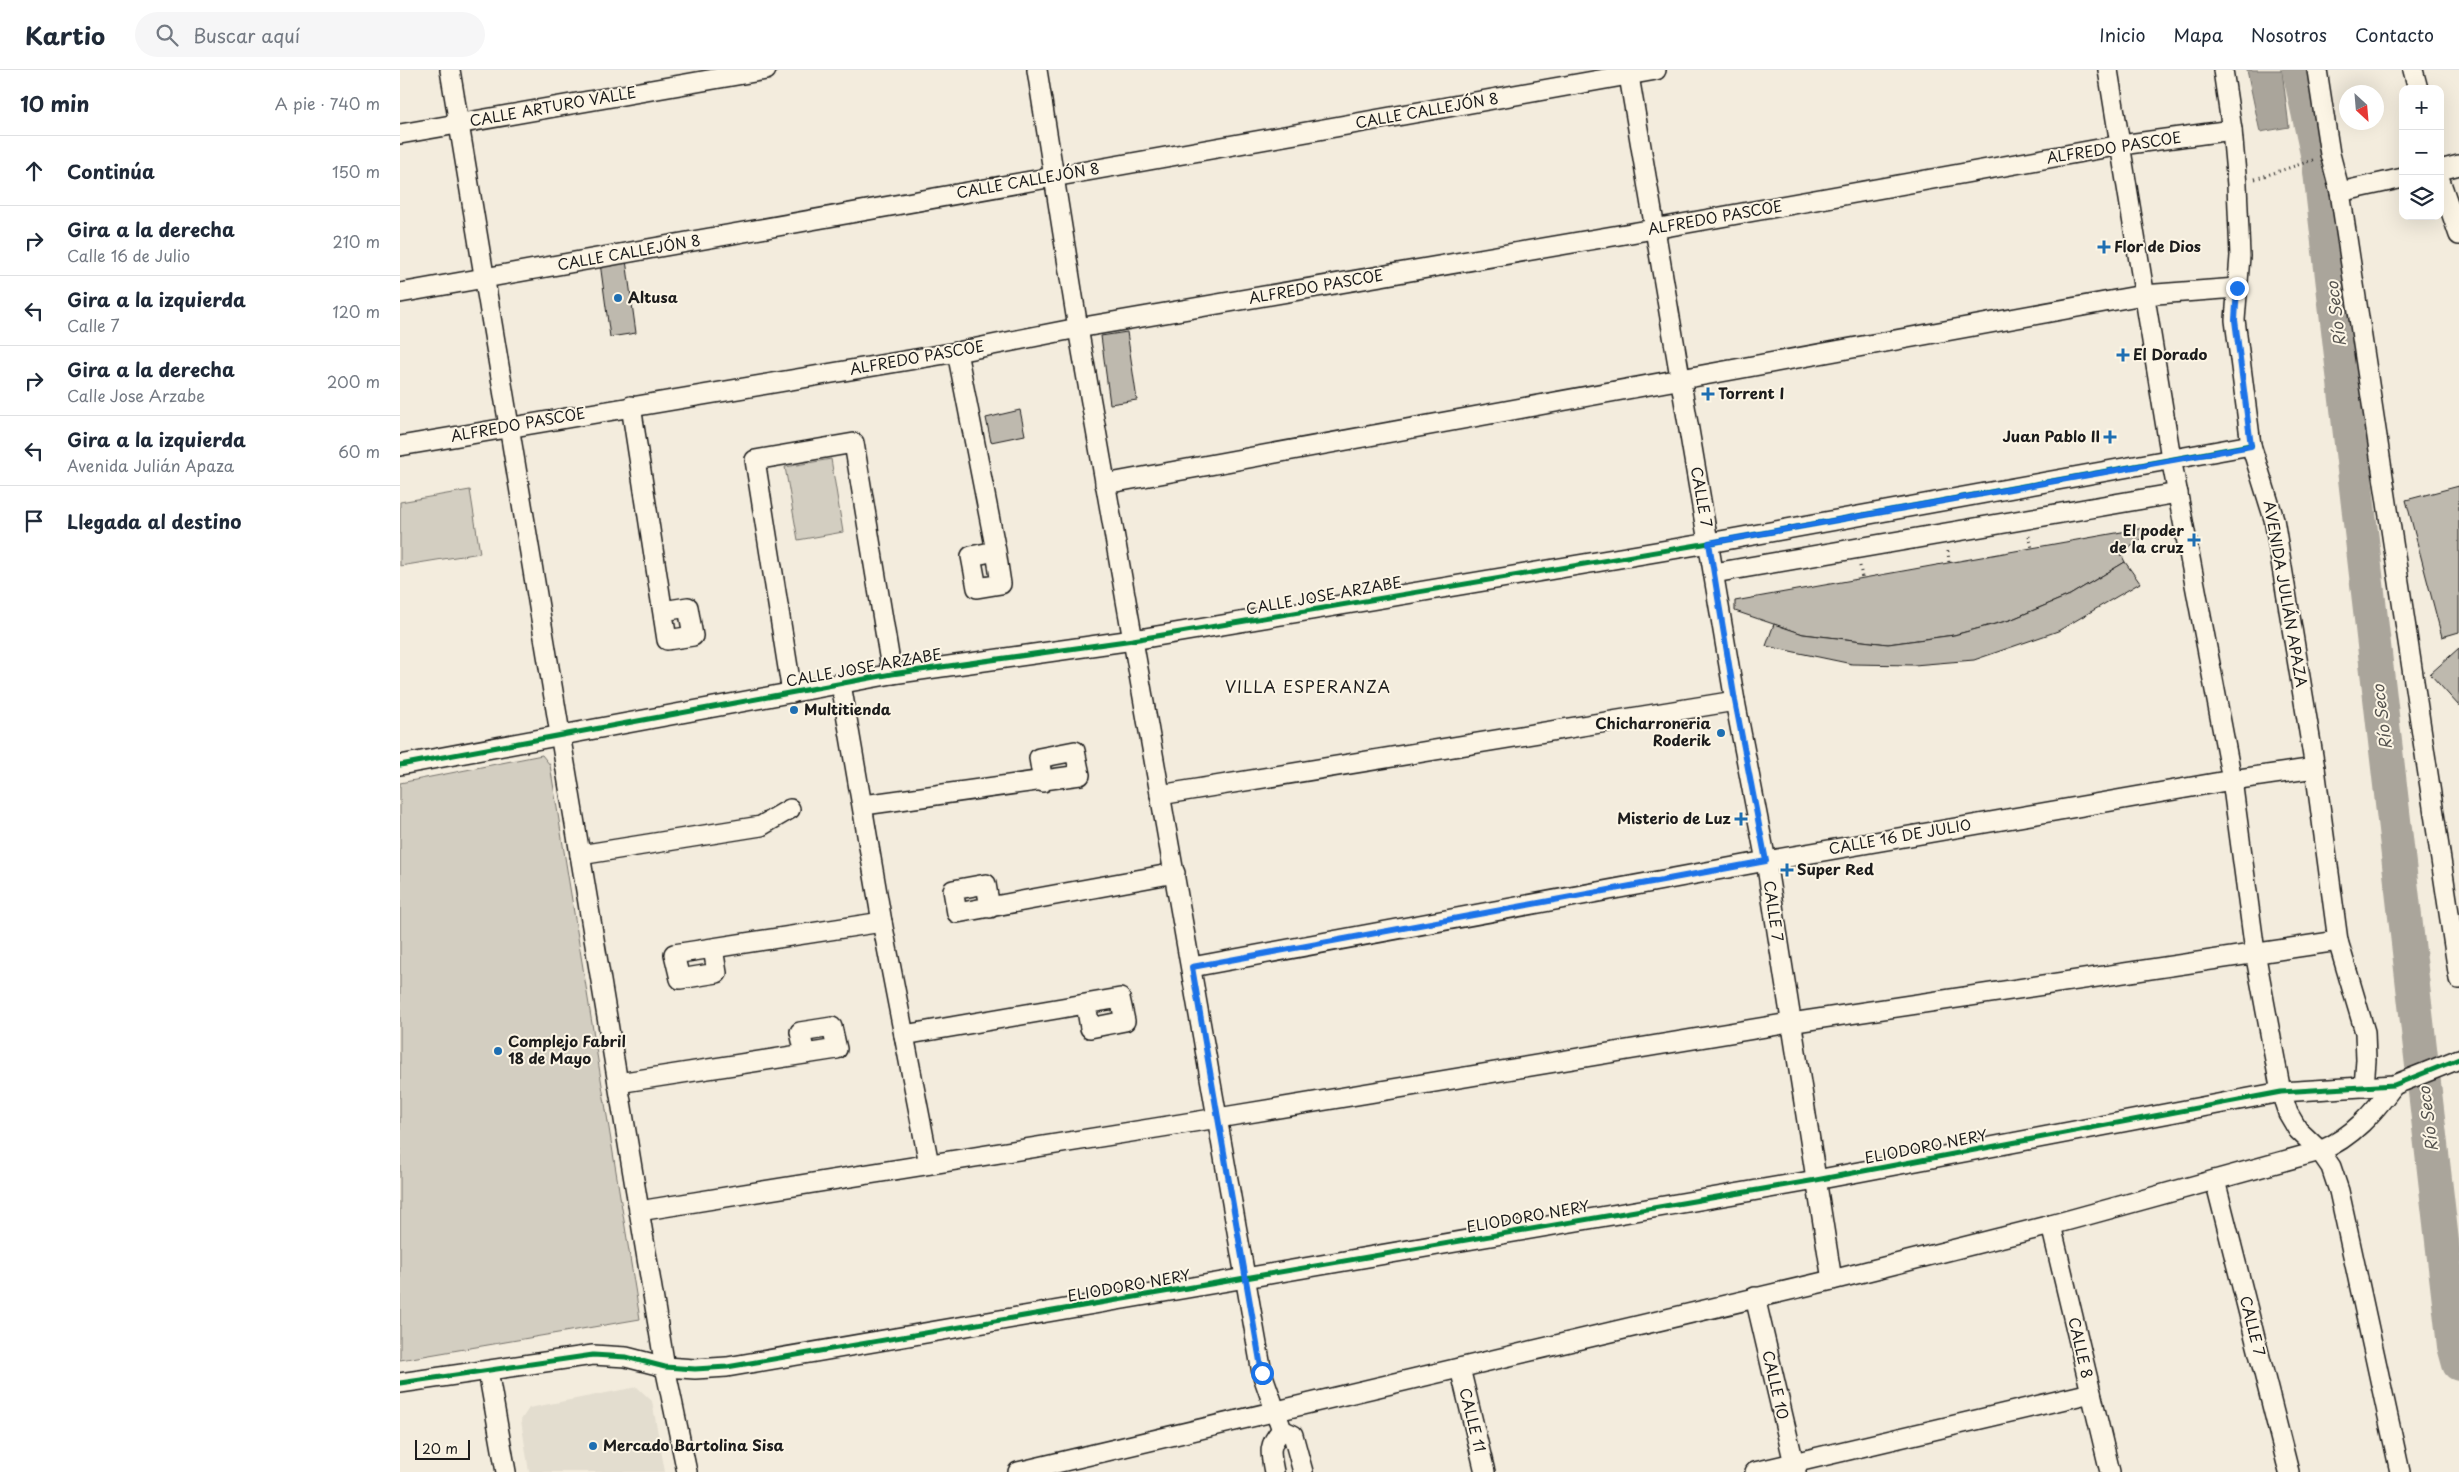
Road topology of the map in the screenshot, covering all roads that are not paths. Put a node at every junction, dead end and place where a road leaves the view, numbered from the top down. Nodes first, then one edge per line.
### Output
1 (450, 70) edge
2 (766, 70) edge
3 (1037, 70) edge
4 (1656, 70) edge
5 (2108, 70) edge
6 (2223, 70) edge
7 (2317, 70) edge
8 (2413, 70) edge
9 (1628, 72) edge
10 (2417, 85) edge
11 (458, 123) junction
12 (2232, 130) junction
13 (400, 134) edge
14 (2121, 146) junction
15 (2459, 165) edge
16 (2444, 169) edge
17 (1054, 176) junction
18 (2399, 179) edge
19 (2340, 192) junction
20 (2444, 192) edge
21 (1654, 229) junction
22 (2459, 235) edge
23 (484, 279) junction
24 (2237, 288) junction
25 (400, 293) edge
26 (2143, 295) junction
27 (1078, 328) junction
28 (957, 352) junction
29 (1680, 381) junction
30 (631, 406) junction
31 (509, 427) junction
32 (400, 446) edge
33 (2251, 446) junction
34 (2171, 458) junction
35 (1106, 484) junction
36 (2178, 493) junction
37 (1709, 543) junction
38 (996, 551) dead end
39 (1714, 573) junction
40 (662, 611) dead end
41 (1132, 640) junction
42 (892, 674) junction
43 (841, 684) junction
44 (792, 692) junction
45 (1735, 701) junction
46 (560, 734) junction
47 (400, 765) edge
48 (2315, 768) junction
49 (2232, 780) junction
50 (1042, 782) dead end
51 (1160, 795) junction
52 (864, 806) junction
53 (790, 809) dead end
54 (580, 855) junction
55 (1766, 861) junction
56 (1175, 873) junction
57 (990, 908) dead end
58 (882, 922) junction
59 (2338, 941) junction
60 (713, 948) dead end
61 (2255, 952) junction
62 (1192, 967) junction
63 (2459, 979) edge
64 (1086, 1004) dead end
65 (1790, 1023) junction
66 (904, 1035) junction
67 (805, 1054) dead end
68 (2456, 1060) edge
69 (618, 1083) junction
70 (2397, 1084) junction
71 (2364, 1087) junction
72 (2281, 1092) junction
73 (1218, 1118) junction
74 (2320, 1151) junction
75 (929, 1164) junction
76 (1816, 1180) junction
77 (2215, 1180) junction
78 (639, 1211) junction
79 (2051, 1225) junction
80 (1245, 1279) junction
81 (1832, 1280) junction
82 (1755, 1297) junction
83 (665, 1367) junction
84 (1460, 1368) junction
85 (488, 1371) junction
86 (400, 1383) edge
87 (2091, 1393) junction
88 (1274, 1412) junction
89 (1282, 1430) junction
90 (1091, 1464) edge
91 (1795, 1467) edge
92 (506, 1472) edge
93 (687, 1472) edge
94 (1018, 1472) edge
95 (1274, 1472) edge
96 (1303, 1472) edge
97 (1485, 1472) edge
98 (1755, 1472) edge
99 (2110, 1472) edge
100 (2289, 1472) edge
101 (2400, 1472) edge

1 - 11 street
2 - 11 street, CALLE ARTURO VALLE
3 - 17 street
4 - 9 street, CALLE CALLEJÓN 8
5 - 14 street
6 - 12 street, AVENIDA JULIÁN APAZA
7 - 19 street
8 - 10 street
9 - 17 street, CALLE CALLEJÓN 8
9 - 21 street, CALLE 7
11 - 13 street, CALLE ARTURO VALLE
11 - 23 street
12 - 14 street, ALFREDO PASCOE
12 - 24 street, AVENIDA JULIÁN APAZA
14 - 21 street, ALFREDO PASCOE
14 - 26 street
15 - 16 street
17 - 23 street, CALLE CALLEJÓN 8
17 - 27 street
18 - 19 street
19 - 63 street
20 - 22 street
21 - 27 street, ALFREDO PASCOE
21 - 29 street, CALLE 7
23 - 25 street, CALLE CALLEJÓN 8
23 - 31 street
24 - 26 street
24 - 33 street, AVENIDA JULIÁN APAZA
26 - 29 street
26 - 34 street
27 - 28 street, ALFREDO PASCOE
27 - 35 street
28 - 30 street, ALFREDO PASCOE
28 - 38 street
29 - 35 street
29 - 37 street, CALLE 7
30 - 31 street, ALFREDO PASCOE
30 - 40 street
31 - 32 street, ALFREDO PASCOE
31 - 46 street
33 - 34 street, CALLE JOSE ARZABE
33 - 48 street, AVENIDA JULIÁN APAZA
34 - 36 street
34 - 37 street, CALLE JOSE ARZABE
35 - 41 street
36 - 39 street
36 - 49 street
37 - 39 street, CALLE 7
37 - 41 street, CALLE JOSE ARZABE
39 - 45 street, CALLE 7
41 - 42 street, CALLE JOSE ARZABE
41 - 51 street
42 - 43 street, CALLE JOSE ARZABE
42 - 44 street
43 - 44 street, CALLE JOSE ARZABE
43 - 52 street
44 - 46 street, CALLE JOSE ARZABE
45 - 51 street
45 - 55 street, CALLE 7
46 - 47 street, CALLE JOSE ARZABE
46 - 54 street
48 - 49 street, CALLE 16 DE JULIO
48 - 59 street, AVENIDA JULIÁN APAZA
49 - 55 street, CALLE 16 DE JULIO
49 - 61 street
50 - 52 street
51 - 56 street
52 - 58 street
53 - 54 street
54 - 69 street
55 - 62 street, CALLE 16 DE JULIO
55 - 65 street, CALLE 7
56 - 57 street
56 - 62 street
58 - 60 street
58 - 66 street
59 - 61 street
59 - 71 street, AVENIDA JULIÁN APAZA
61 - 65 street
61 - 72 street
62 - 73 street
64 - 66 street
65 - 73 street
65 - 76 street, CALLE 7
66 - 75 street
67 - 69 street
68 - 70 street
69 - 78 street
70 - 71 street, ELIODORO NERY
70 - 74 street
71 - 72 street, ELIODORO NERY
72 - 74 street
72 - 76 street, ELIODORO NERY
73 - 75 street
73 - 80 street
74 - 77 street
74 - 101 street
75 - 78 street
76 - 80 street, ELIODORO NERY
76 - 81 street, CALLE 7
77 - 79 street
77 - 100 street, CALLE 7
78 - 83 street
79 - 81 street
79 - 87 street, CALLE 8
80 - 83 street, ELIODORO NERY
80 - 88 street
81 - 82 street
82 - 84 street
82 - 91 street, CALLE 10
83 - 85 street, ELIODORO NERY
83 - 93 street
84 - 88 street
84 - 97 street, CALLE 11
85 - 86 street, ELIODORO NERY
85 - 92 street
87 - 91 street
87 - 99 street, CALLE 8
88 - 89 street
88 - 90 street
89 - 95 street
89 - 96 street
90 - 94 street
91 - 98 street

